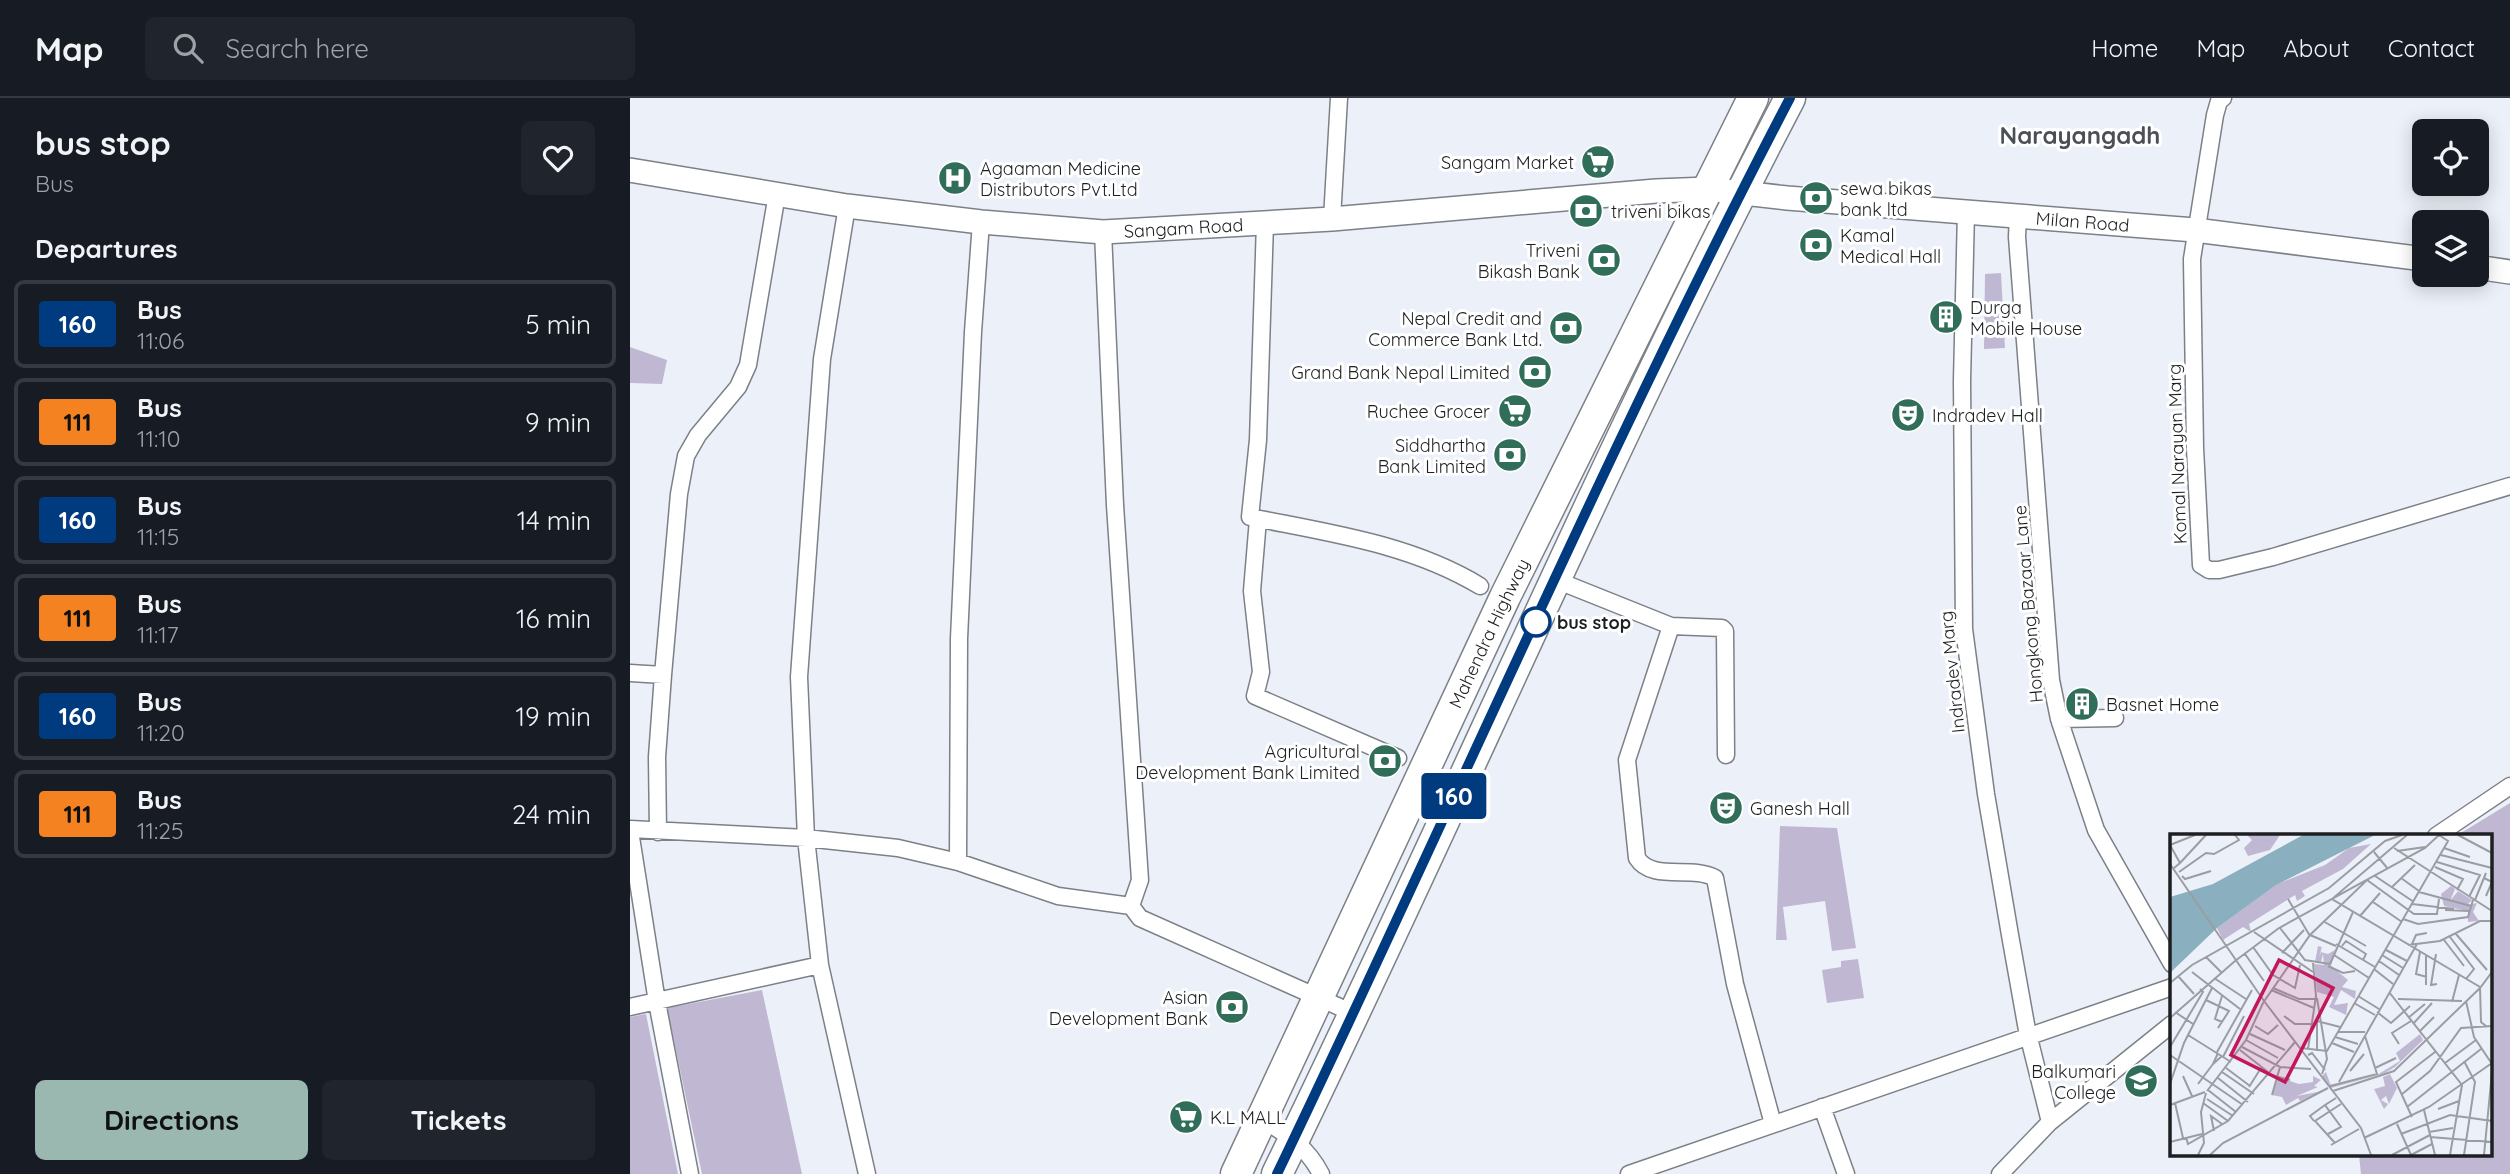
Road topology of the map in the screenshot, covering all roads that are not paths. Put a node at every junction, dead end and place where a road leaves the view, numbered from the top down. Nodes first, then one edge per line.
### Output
1 (1339, 98) edge
2 (1753, 98) edge
3 (1790, 98) edge
4 (2223, 98) edge
5 (630, 170) edge
6 (1707, 189) junction
7 (1741, 192) junction
8 (777, 194) junction
9 (847, 206) junction
10 (1966, 211) junction
11 (2018, 215) junction
12 (1332, 219) junction
13 (981, 222) junction
14 (1265, 223) junction
15 (2195, 230) junction
16 (1103, 232) junction
17 (2412, 257) edge
18 (2489, 269) edge
19 (2510, 272) edge
20 (2510, 486) edge
21 (1258, 519) junction
22 (1556, 580) junction
23 (1480, 586) dead end
24 (1671, 626) junction
25 (630, 673) edge
26 (663, 675) junction
27 (2115, 718) dead end
28 (2059, 719) junction
29 (1726, 755) dead end
30 (1398, 758) dead end
31 (2510, 786) edge
32 (630, 830) edge
33 (658, 832) junction
34 (2439, 834) edge
35 (806, 838) junction
36 (957, 862) junction
37 (1131, 906) junction
38 (2170, 960) edge
39 (820, 965) junction
40 (2170, 988) edge
41 (1318, 998) junction
42 (657, 1002) junction
43 (630, 1007) edge
44 (1353, 1013) junction
45 (2170, 1026) edge
46 (2029, 1037) junction
47 (1822, 1107) junction
48 (1262, 1119) junction
49 (2050, 1122) junction
50 (1773, 1124) junction
51 (1294, 1139) junction
52 (690, 1174) edge
53 (867, 1174) edge
54 (1236, 1174) edge
55 (1277, 1174) edge
56 (1321, 1174) edge
57 (1629, 1174) edge
58 (1846, 1174) edge
59 (2000, 1174) edge

1 - 12 street
2 - 6 highway, Mahendra Highway
3 - 7 highway
4 - 15 street
5 - 8 street, Sangam Road
6 - 7 street, Sangam Road
6 - 12 street, Sangam Road
6 - 41 highway, Mahendra Highway
7 - 10 street, Milan Road
7 - 22 highway
8 - 9 street, Sangam Road
8 - 26 street
9 - 13 street, Sangam Road
9 - 35 street
10 - 11 street, Milan Road
10 - 46 street, Indradev Marg
11 - 15 street, Milan Road
11 - 28 street, Hongkong Bazaar Lane
12 - 14 street, Sangam Road
13 - 16 street, Sangam Road
13 - 36 street
14 - 16 street, Sangam Road
14 - 21 street
15 - 17 street, Milan Road
15 - 20 street, Komal Narayan Marg
16 - 37 street
18 - 19 street
21 - 23 street
21 - 30 street
22 - 24 street
22 - 44 highway
24 - 29 street
24 - 50 street
25 - 26 street
26 - 33 street
27 - 28 street
28 - 38 street, Hongkong Bazaar Lane
31 - 34 street
32 - 33 street
32 - 42 street
33 - 35 street
35 - 36 street
35 - 39 street
36 - 37 street
37 - 41 street
39 - 42 street
39 - 53 street
40 - 46 street
41 - 44 street
41 - 48 highway, Mahendra Highway
42 - 43 street
42 - 52 street
44 - 51 highway
45 - 49 street
46 - 47 street
46 - 49 street, Indradev Marg
47 - 50 street
47 - 58 street
48 - 51 street
48 - 54 highway, Mahendra Highway
49 - 59 street
50 - 57 street
51 - 55 highway
51 - 56 street

